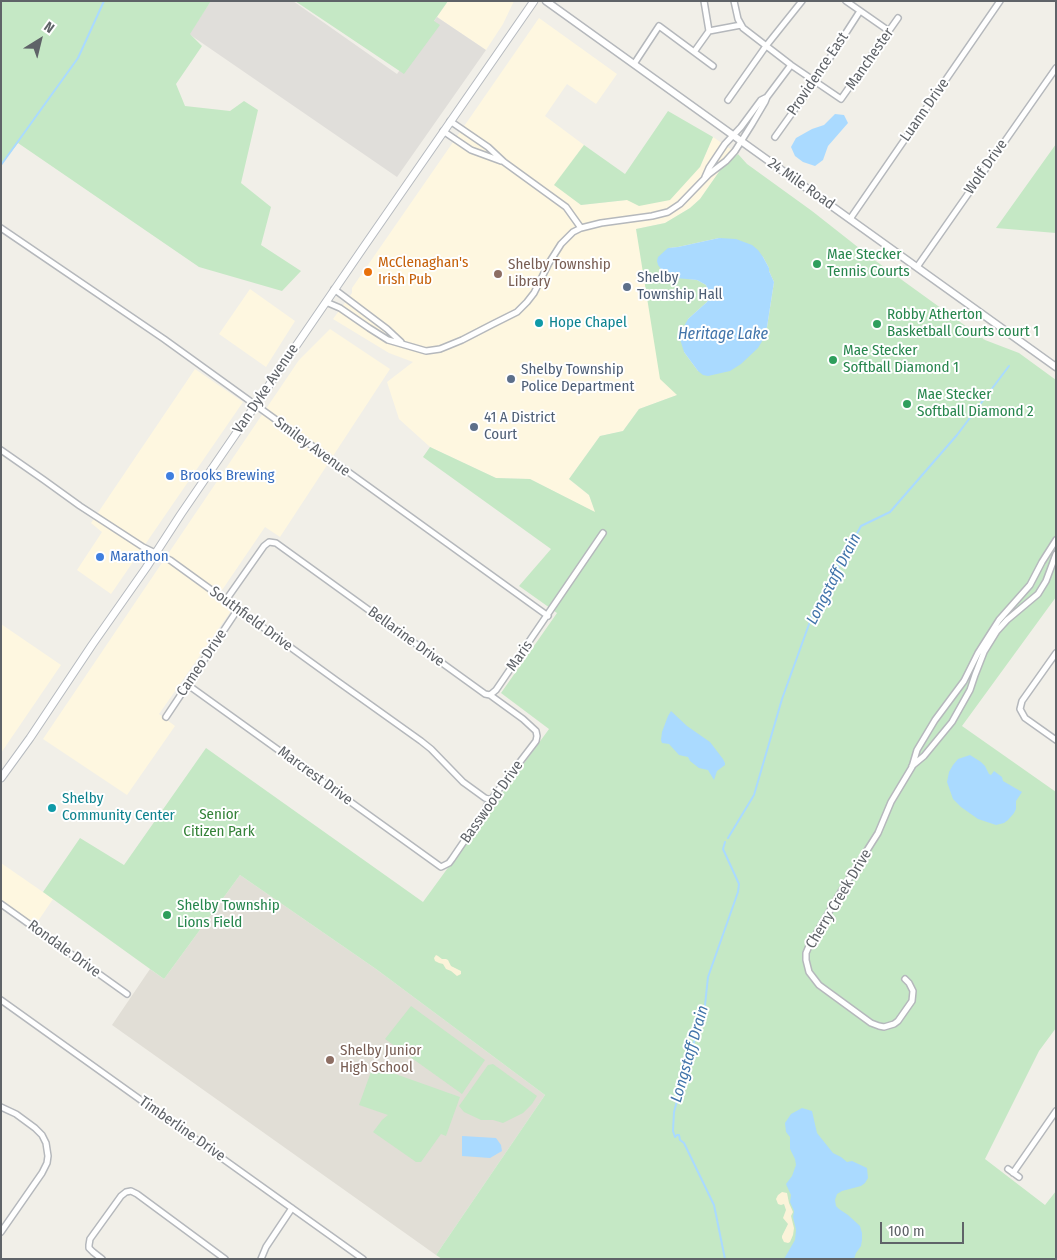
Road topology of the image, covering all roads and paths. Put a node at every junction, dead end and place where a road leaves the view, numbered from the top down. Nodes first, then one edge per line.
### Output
1 (534, 1) edge
2 (546, 1) edge
3 (704, 1) edge
4 (734, 1) edge
5 (802, 1) edge
6 (846, 1) edge
7 (1000, 1) edge
8 (860, 11) junction
9 (898, 18) dead end
10 (741, 25) junction
11 (709, 31) junction
12 (889, 32) junction
13 (766, 46) junction
14 (694, 52) junction
15 (634, 64) junction
16 (791, 64) junction
17 (713, 66) dead end
18 (1056, 68) edge
19 (816, 81) junction
20 (767, 97) junction
21 (728, 100) dead end
22 (450, 121) junction
23 (443, 131) junction
24 (733, 136) junction
25 (774, 137) dead end
26 (741, 141) junction
27 (504, 162) junction
28 (702, 182) junction
29 (850, 219) junction
30 (1, 228) edge
31 (581, 228) junction
32 (917, 266) junction
33 (334, 290) junction
34 (326, 302) junction
35 (403, 344) junction
36 (1056, 367) edge
37 (255, 405) junction
38 (1, 450) edge
39 (603, 533) dead end
40 (1056, 540) edge
41 (156, 552) junction
42 (1056, 554) edge
43 (226, 600) junction
44 (238, 609) junction
45 (548, 616) junction
46 (982, 651) junction
47 (1056, 653) edge
48 (188, 685) junction
49 (490, 695) junction
50 (166, 717) dead end
51 (538, 736) joint
52 (925, 738) junction
53 (1056, 740) edge
54 (934, 744) junction
55 (912, 767) junction
56 (1, 778) edge
57 (492, 800) junction
58 (443, 866) joint
59 (1, 904) edge
60 (905, 979) dead end
61 (127, 994) dead end
62 (1, 1000) edge
63 (1, 1107) edge
64 (1056, 1111) edge
65 (1008, 1169) dead end
66 (1013, 1173) junction
67 (1019, 1177) dead end
68 (292, 1208) junction
69 (1, 1232) edge
70 (102, 1259) edge
71 (225, 1259) edge
72 (261, 1259) edge
73 (362, 1259) edge

1 - 22 main road, Van Dyke Avenue
2 - 15 street, 24 Mile Road
3 - 11 street
4 - 10 street
5 - 13 street
6 - 8 street
7 - 29 street, Luann Drive
8 - 12 street
8 - 19 street, Providence East
9 - 12 street, Manchester
10 - 11 street
10 - 13 street
11 - 14 street
12 - 19 street, Manchester
13 - 16 street
13 - 21 street
14 - 15 street
14 - 17 street
15 - 24 street, 24 Mile Road
16 - 19 street
16 - 20 street
18 - 32 street, Wolf Drive
19 - 25 street, Providence East
20 - 24 street
20 - 26 street
22 - 23 main road, Van Dyke Avenue
22 - 27 street
23 - 27 street
23 - 33 main road, Van Dyke Avenue
24 - 26 street, 24 Mile Road
24 - 28 street
26 - 28 street
26 - 29 street, 24 Mile Road
27 - 31 street
28 - 31 street
29 - 32 street, 24 Mile Road
30 - 37 street, Smiley Avenue
31 - 35 street
32 - 36 street, 24 Mile Road
33 - 34 main road, Van Dyke Avenue
33 - 35 street
34 - 35 street
34 - 37 main road, Van Dyke Avenue
37 - 41 main road, Van Dyke Avenue
37 - 45 street, Smiley Avenue
38 - 41 street, Southfield Drive
39 - 45 street, Maris
40 - 46 street, Cherry Creek Drive
41 - 43 street, Southfield Drive
41 - 56 main road, Van Dyke Avenue
42 - 46 street, Cherry Creek Drive
43 - 44 street, Southfield Drive
43 - 49 street, Bellarine Drive
44 - 48 street, Cameo Drive
44 - 57 street, Southfield Drive
45 - 49 street, Maris
46 - 52 street, Cherry Creek Drive
46 - 54 street, Cherry Creek Drive
47 - 53 street
48 - 50 street, Cameo Drive
48 - 58 street, Marcrest Drive
49 - 51 street, Bellarine Drive
51 - 57 street, Basswood Drive
52 - 54 street
52 - 55 street, Cherry Creek Drive
54 - 55 street, Cherry Creek Drive
55 - 60 street, Cherry Creek Drive
57 - 58 street, Basswood Drive
59 - 61 street, Rondale Drive
62 - 68 street, Timberline Drive
63 - 69 street
64 - 66 street
65 - 66 street
66 - 67 street
68 - 72 street
68 - 73 street, Timberline Drive
70 - 71 street

